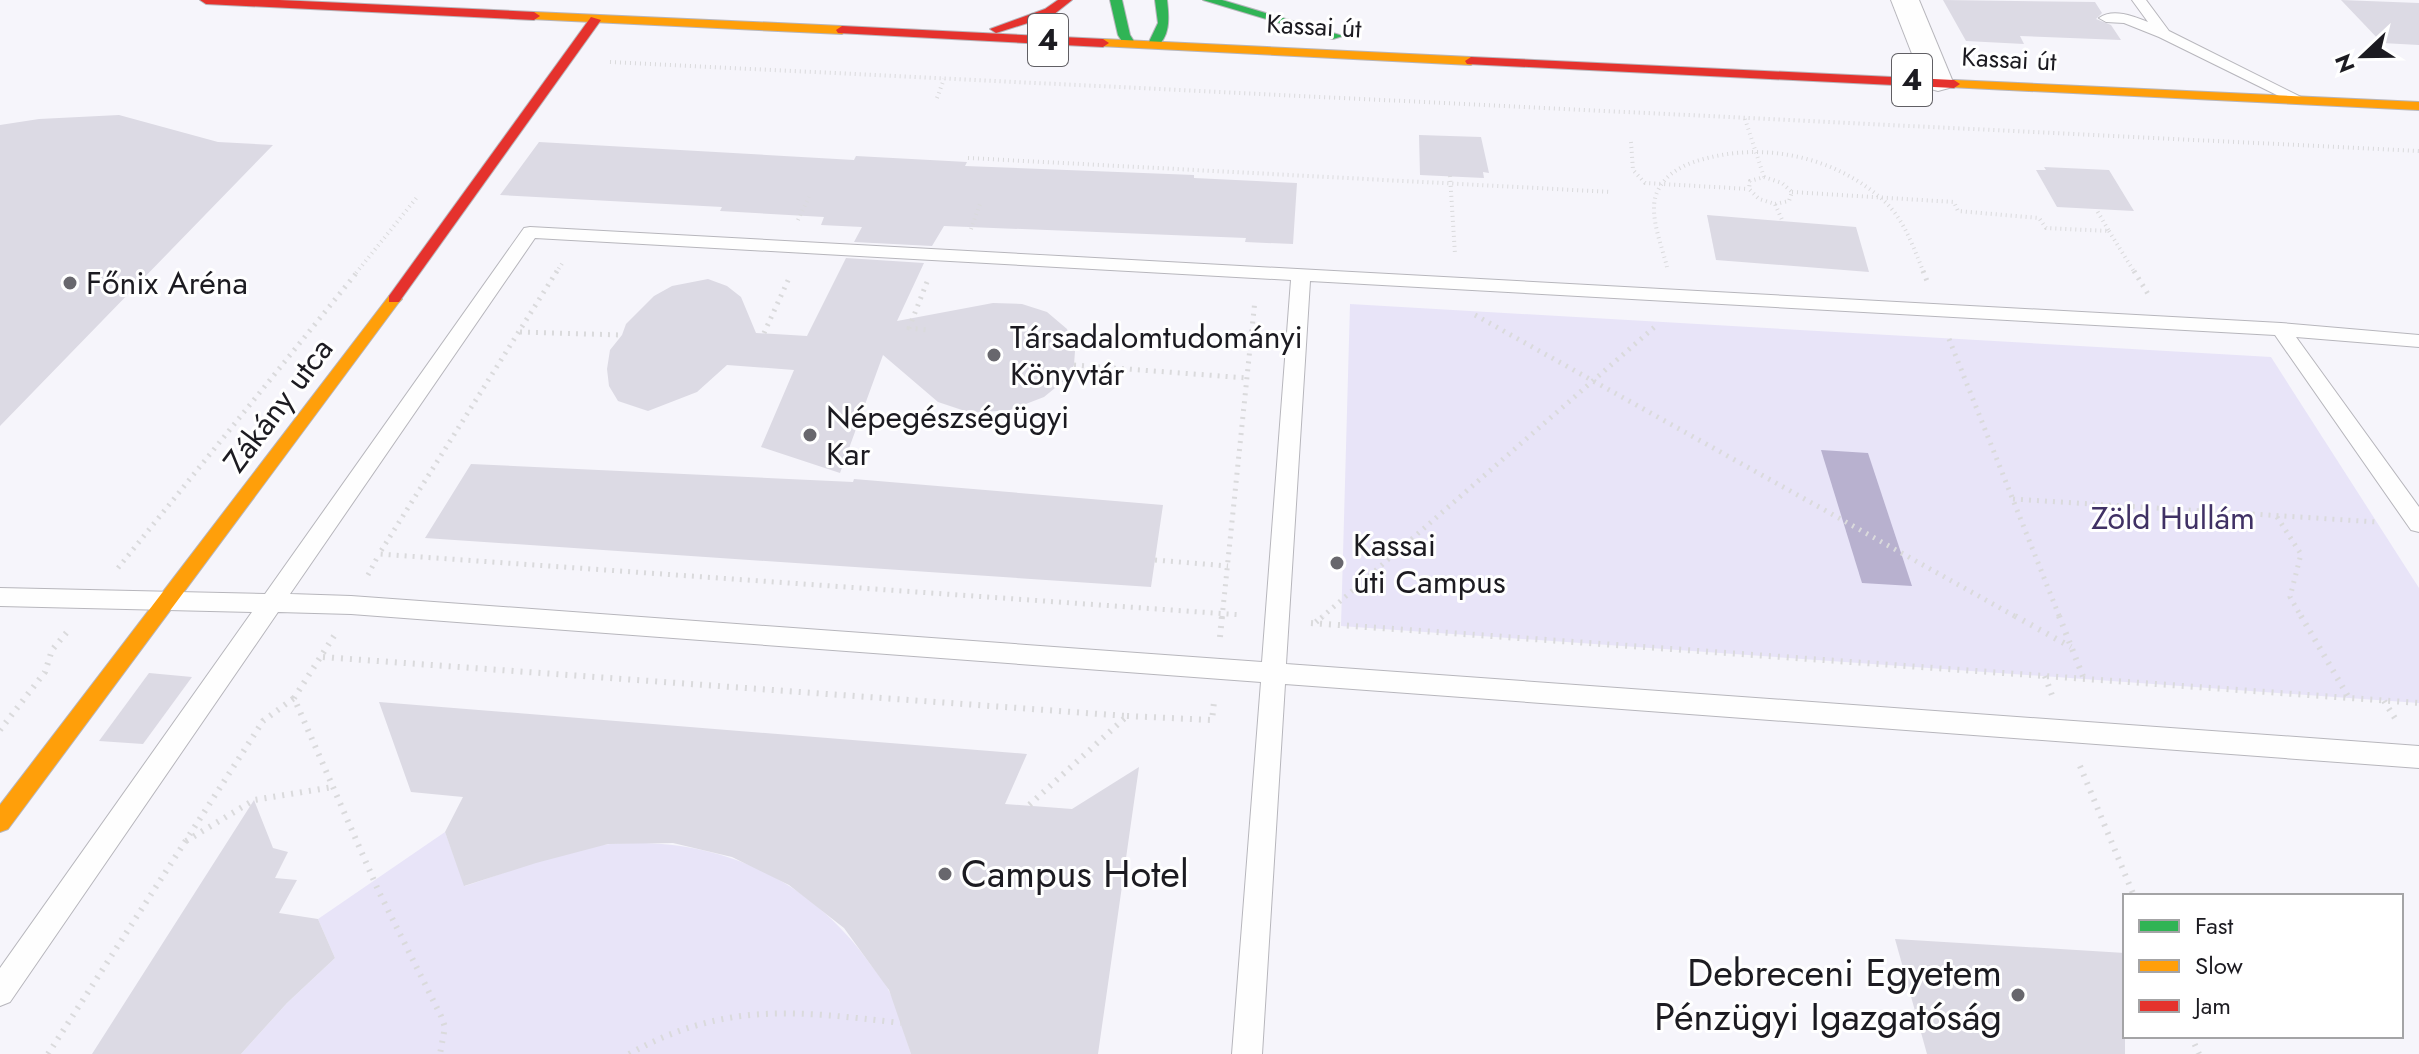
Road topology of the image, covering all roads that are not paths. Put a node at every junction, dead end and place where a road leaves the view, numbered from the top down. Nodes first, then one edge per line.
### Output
1 (206, 0) edge
2 (1066, 0) edge
3 (1116, 0) edge
4 (1161, 0) edge
5 (1209, 0) edge
6 (1905, 0) edge
7 (2139, 0) edge
8 (595, 20) junction
9 (2111, 25) dead end
10 (2164, 34) junction
11 (966, 36) junction
12 (1129, 43) junction
13 (1154, 44) junction
14 (1404, 57) junction
15 (1938, 82) junction
16 (2299, 100) junction
17 (2419, 106) edge
18 (1301, 276) junction
19 (2281, 329) junction
20 (2412, 340) edge
21 (2419, 359) edge
22 (2419, 524) edge
23 (0, 597) edge
24 (165, 602) junction
25 (272, 602) junction
26 (1275, 672) junction
27 (2419, 757) edge
28 (0, 822) edge
29 (0, 992) edge
30 (1247, 1054) edge

1 - 8 main road, Kassai út / 4
2 - 11 main road
3 - 12 main road
4 - 13 main road
5 - 14 main road
6 - 15 street
7 - 10 lane
8 - 11 main road, Kassai út / 4
8 - 24 main road, Zákány utca
9 - 10 lane
10 - 16 lane
11 - 12 main road, Kassai út / 4
12 - 13 main road, Kassai út / 4
13 - 14 main road, Kassai út / 4
14 - 15 main road, Kassai út / 4
15 - 16 main road, Kassai út / 4
16 - 17 main road, Kassai út / 4
18 - 19 lane
18 - 25 lane
18 - 26 lane
19 - 20 lane
19 - 22 lane
20 - 21 lane
23 - 24 lane
24 - 25 lane
24 - 28 main road, Zákány utca
25 - 26 lane
25 - 29 lane
26 - 27 lane
26 - 30 lane

